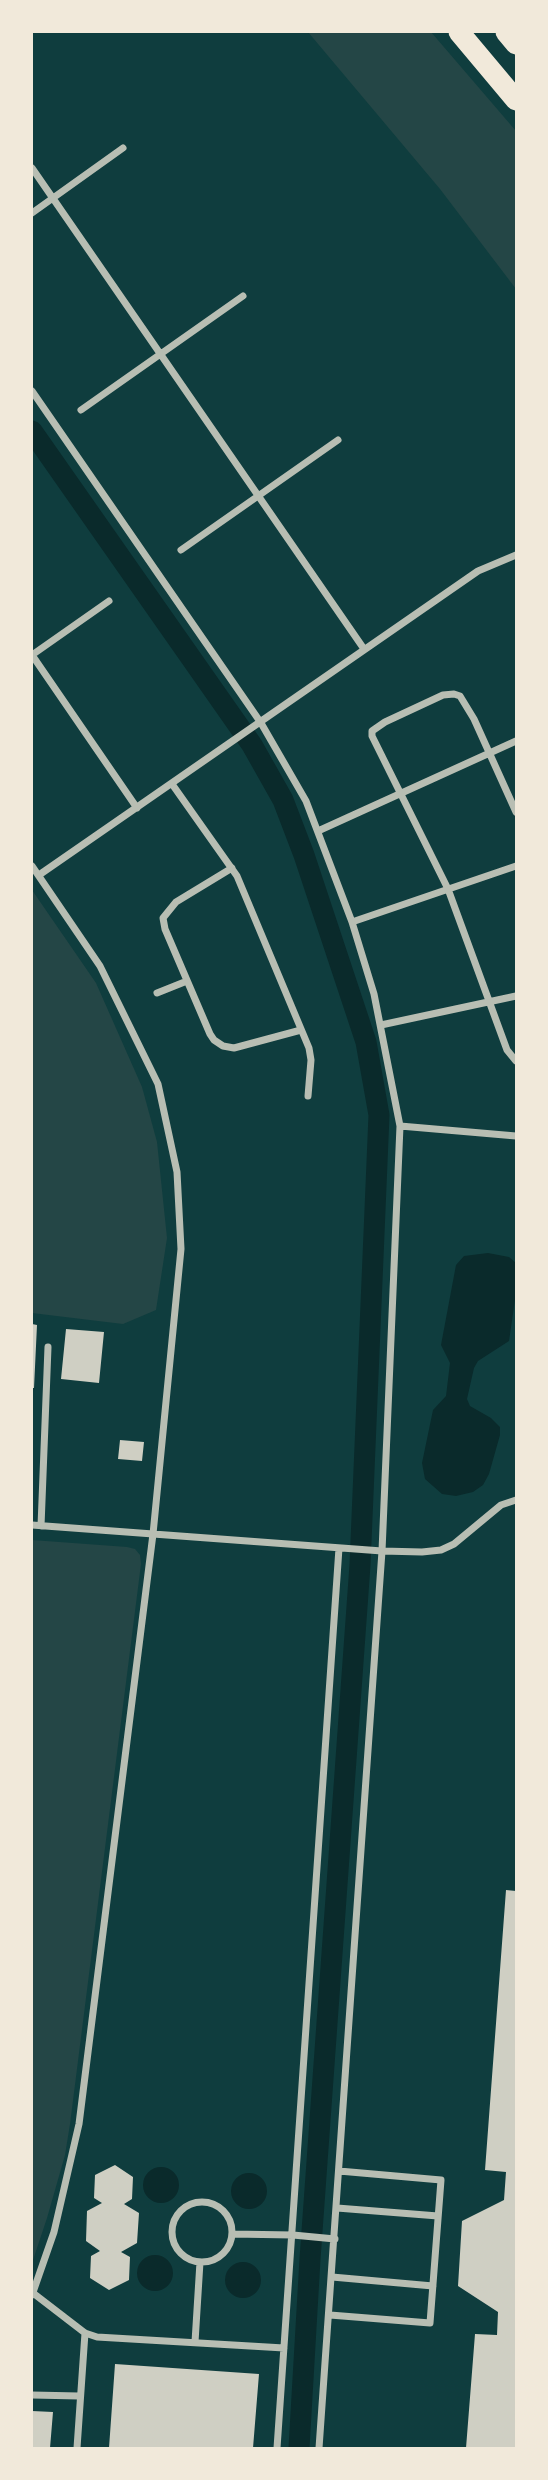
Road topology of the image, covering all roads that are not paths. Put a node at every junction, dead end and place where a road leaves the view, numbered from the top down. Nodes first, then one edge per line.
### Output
1 (459, 32) edge
2 (506, 32) edge
3 (516, 44) edge
4 (516, 100) edge
5 (123, 148) dead end
6 (32, 168) edge
7 (53, 198) junction
8 (32, 213) edge
9 (243, 296) dead end
10 (161, 354) junction
11 (32, 391) edge
12 (81, 410) dead end
13 (338, 440) dead end
14 (258, 496) junction
15 (181, 550) dead end
16 (516, 555) edge
17 (109, 601) dead end
18 (364, 649) junction
19 (261, 723) junction
20 (516, 741) edge
21 (490, 753) junction
22 (172, 784) junction
23 (401, 793) junction
24 (137, 808) junction
25 (516, 812) edge
26 (318, 831) junction
27 (32, 866) edge
28 (516, 866) edge
29 (232, 868) junction
30 (38, 876) junction
31 (448, 889) junction
32 (352, 922) junction
33 (187, 981) junction
34 (157, 993) dead end
35 (516, 996) edge
36 (489, 1002) junction
37 (381, 1025) junction
38 (301, 1030) junction
39 (516, 1061) edge
40 (308, 1096) dead end
41 (400, 1126) junction
42 (516, 1136) edge
43 (48, 1347) dead end
44 (516, 1500) edge
45 (32, 1525) edge
46 (41, 1526) junction
47 (153, 1534) junction
48 (339, 1548) junction
49 (382, 1551) junction
50 (339, 2171) junction
51 (337, 2208) junction
52 (438, 2216) junction
53 (232, 2234) junction
54 (293, 2235) junction
55 (335, 2239) junction
56 (200, 2262) junction
57 (332, 2277) junction
58 (433, 2286) junction
59 (32, 2294) edge
60 (330, 2315) junction
61 (85, 2333) junction
62 (195, 2342) junction
63 (284, 2348) junction
64 (32, 2395) edge
65 (79, 2396) junction
66 (76, 2448) edge
67 (277, 2448) edge
68 (319, 2448) edge

1 - 4 highway
2 - 3 highway
5 - 7 street
6 - 7 street
7 - 8 street
7 - 10 street
9 - 10 street
10 - 12 street
10 - 14 street
11 - 19 street
13 - 14 street
14 - 15 street
14 - 18 street
16 - 18 street
17 - 24 street
18 - 19 street
19 - 22 street
19 - 26 street
20 - 21 street
21 - 23 street
21 - 23 street
21 - 25 street
22 - 24 street
22 - 29 street
23 - 26 street
23 - 31 street
24 - 30 street
26 - 32 street
27 - 30 street
28 - 31 street
29 - 33 street
29 - 38 street
30 - 47 street
31 - 32 street
31 - 36 street
32 - 37 street
33 - 34 street
33 - 38 street
35 - 36 street
36 - 37 street
36 - 39 street
37 - 41 street
38 - 40 street
41 - 42 street
41 - 49 street
43 - 46 street
44 - 49 street
45 - 46 street
46 - 47 street
47 - 48 street
47 - 59 street
48 - 49 street
48 - 54 street
49 - 50 street
50 - 51 street
50 - 52 street
51 - 52 street
51 - 55 street
52 - 58 street
53 - 54 street
53 - 56 street
53 - 56 street
54 - 55 street
54 - 63 street
55 - 57 street
56 - 62 street
57 - 58 street
57 - 60 street
58 - 60 street
59 - 61 street
60 - 68 street
61 - 62 street
61 - 65 street
62 - 63 street
63 - 67 street
64 - 65 street
65 - 66 street

